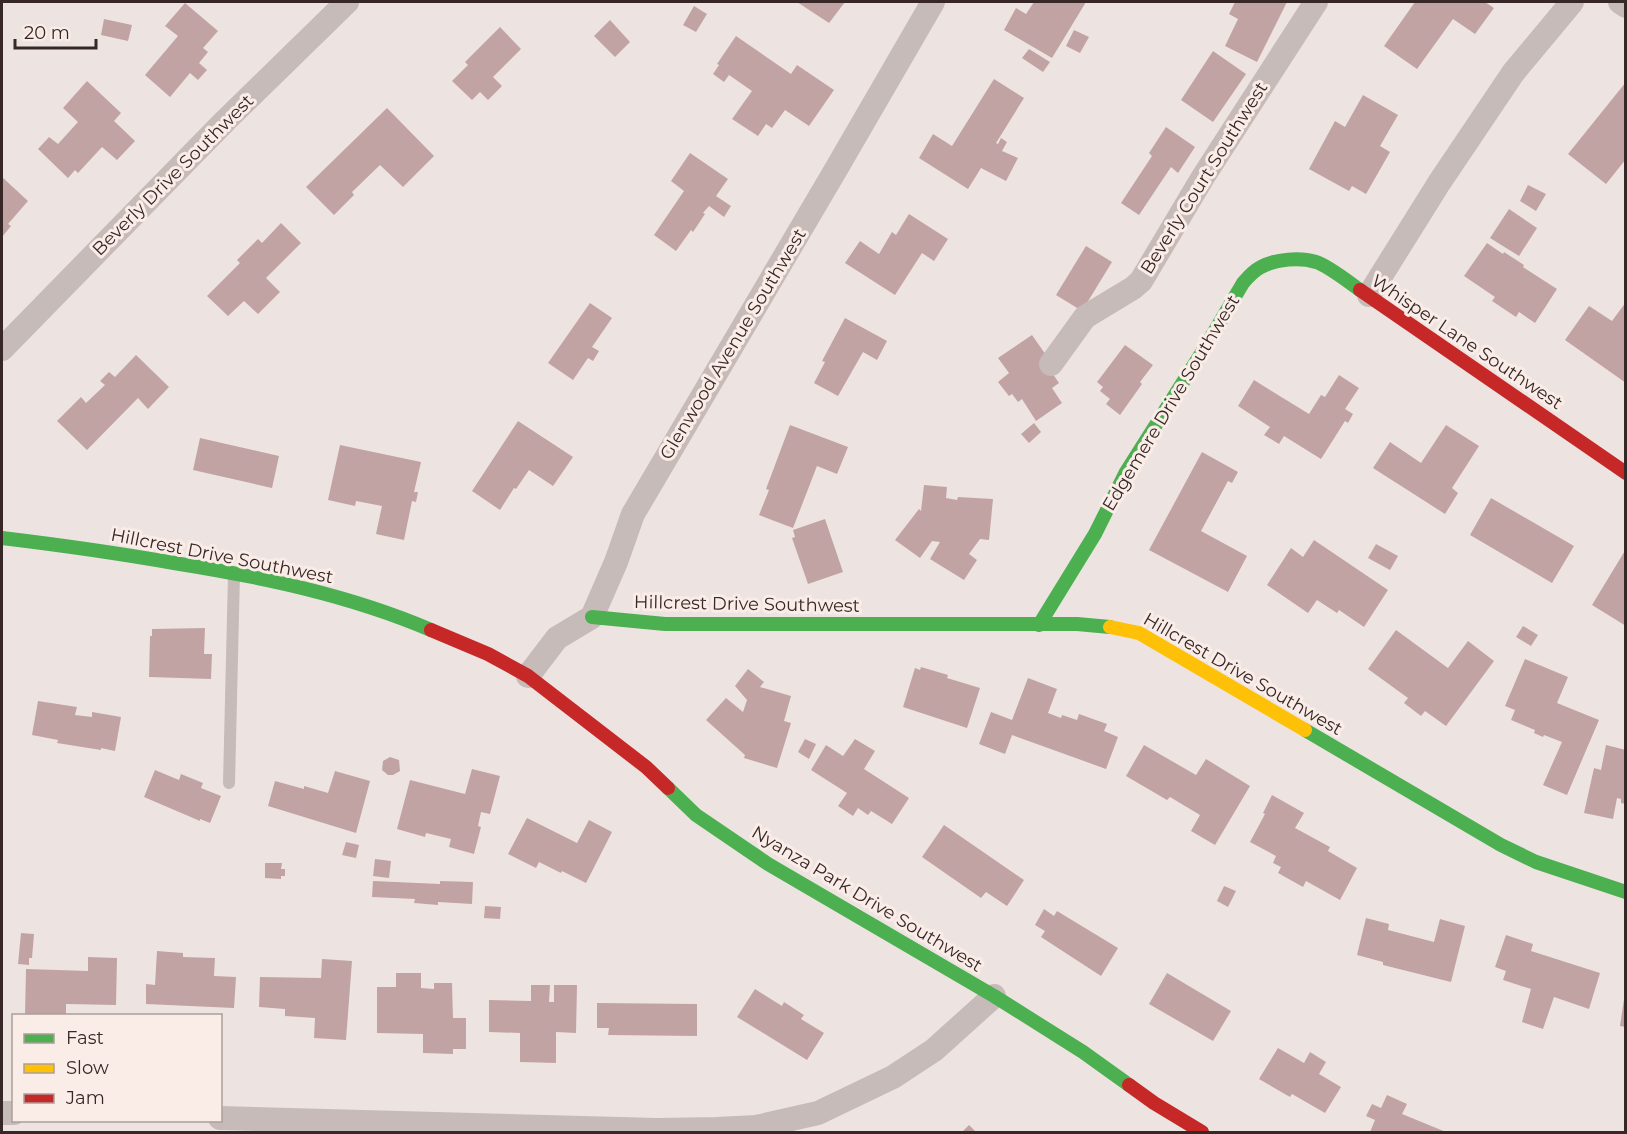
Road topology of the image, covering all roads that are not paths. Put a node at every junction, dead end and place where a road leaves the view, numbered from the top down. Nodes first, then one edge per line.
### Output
1 (347, 2) edge
2 (933, 2) edge
3 (1316, 2) edge
4 (1572, 2) edge
5 (1620, 2) edge
6 (1626, 6) edge
7 (1282, 261) joint
8 (1370, 296) junction
9 (2, 349) edge
10 (1051, 364) dead end
11 (1626, 473) edge
12 (2, 538) edge
13 (234, 573) junction
14 (592, 617) junction
15 (1039, 625) junction
16 (528, 676) junction
17 (229, 783) dead end
18 (1626, 892) edge
19 (994, 996) junction
20 (222, 1118) edge
21 (1170, 1124) edge
22 (1202, 1132) edge

1 - 9 street, Beverly Drive Southwest
2 - 14 street, Glenwood Avenue Southwest
3 - 10 street, Beverly Court Southwest
4 - 8 street
5 - 6 street
7 - 8 street, Whisper Lane Southwest
7 - 15 street, Edgemere Drive Southwest
8 - 11 street, Whisper Lane Southwest
12 - 13 street, Hillcrest Drive Southwest
13 - 16 street, Hillcrest Drive Southwest
13 - 17 lane
14 - 15 street, Hillcrest Drive Southwest
14 - 16 street
15 - 18 street, Hillcrest Drive Southwest
16 - 19 street, Nyanza Park Drive Southwest
19 - 20 street
19 - 21 street, Nyanza Park Drive Southwest
21 - 22 street, Nyanza Park Drive Southwest

